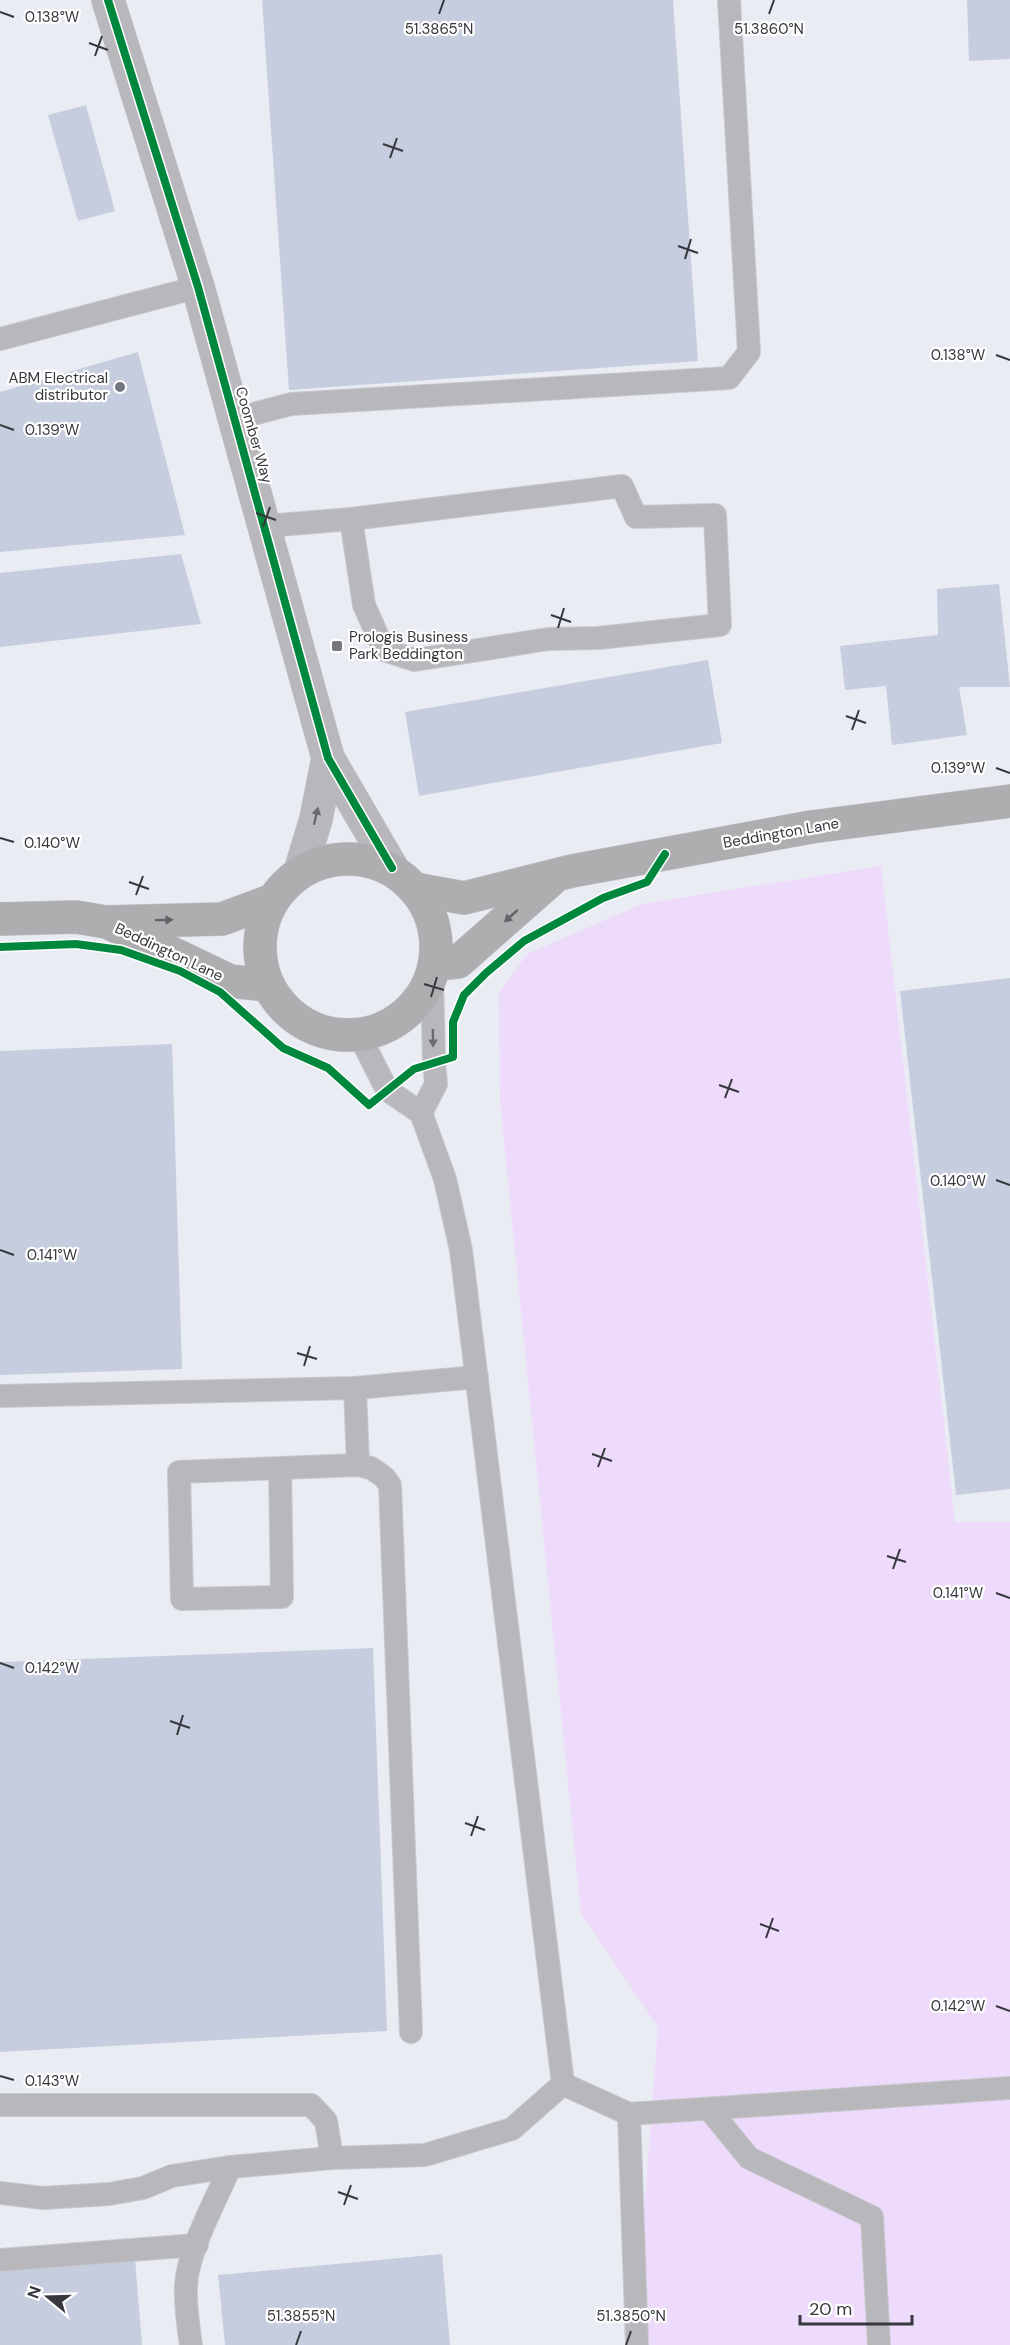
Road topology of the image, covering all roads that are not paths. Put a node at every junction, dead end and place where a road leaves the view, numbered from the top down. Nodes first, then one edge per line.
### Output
1 (108, 0) edge
2 (729, 0) edge
3 (198, 287) junction
4 (0, 339) edge
5 (235, 419) junction
6 (351, 519) junction
7 (266, 526) junction
8 (328, 758) junction
9 (1010, 801) edge
10 (300, 872) junction
11 (554, 877) junction
12 (404, 879) junction
13 (273, 900) junction
14 (0, 919) edge
15 (106, 922) junction
16 (434, 971) junction
17 (267, 985) junction
18 (358, 1033) junction
19 (421, 1113) junction
20 (477, 1377) junction
21 (355, 1388) junction
22 (0, 1396) edge
23 (358, 1465) junction
24 (280, 1468) junction
25 (411, 2032) dead end
26 (563, 2084) junction
27 (1010, 2088) edge
28 (0, 2105) edge
29 (709, 2109) junction
30 (629, 2114) junction
31 (332, 2158) junction
32 (230, 2167) junction
33 (0, 2193) edge
34 (197, 2245) junction
35 (0, 2260) edge
36 (190, 2345) edge
37 (637, 2345) edge
38 (879, 2345) edge

1 - 3 street, Coomber Way
2 - 5 lane
3 - 4 lane
3 - 5 street, Coomber Way
5 - 7 street, Coomber Way
6 - 6 lane
6 - 7 lane
7 - 8 street, Coomber Way
10 -> 8 street, Coomber Way
8 - 12 street, Coomber Way
9 - 11 main road, Beddington Lane
10 - 12 main road, Beddington Lane
10 - 13 main road, Beddington Lane
11 - 12 main road, Beddington Lane
11 -> 16 main road, Beddington Lane
12 - 16 main road
15 -> 13 main road, Beddington Lane
13 - 17 main road, Beddington Lane
14 - 15 main road, Beddington Lane
15 - 17 main road, Beddington Lane
16 - 18 main road, Beddington Lane
16 -> 19 lane
17 - 18 main road, Beddington Lane
18 - 19 lane
19 - 20 lane
20 - 21 lane
20 - 26 lane
21 - 22 lane
21 - 23 lane
23 - 24 lane
23 - 25 lane
24 - 24 lane
26 - 30 lane
26 - 31 lane
27 - 29 lane
28 - 31 lane
29 - 30 lane
29 - 38 lane
30 - 37 lane
31 - 32 lane
32 - 33 lane
32 - 34 lane
34 - 35 lane
34 - 36 lane

